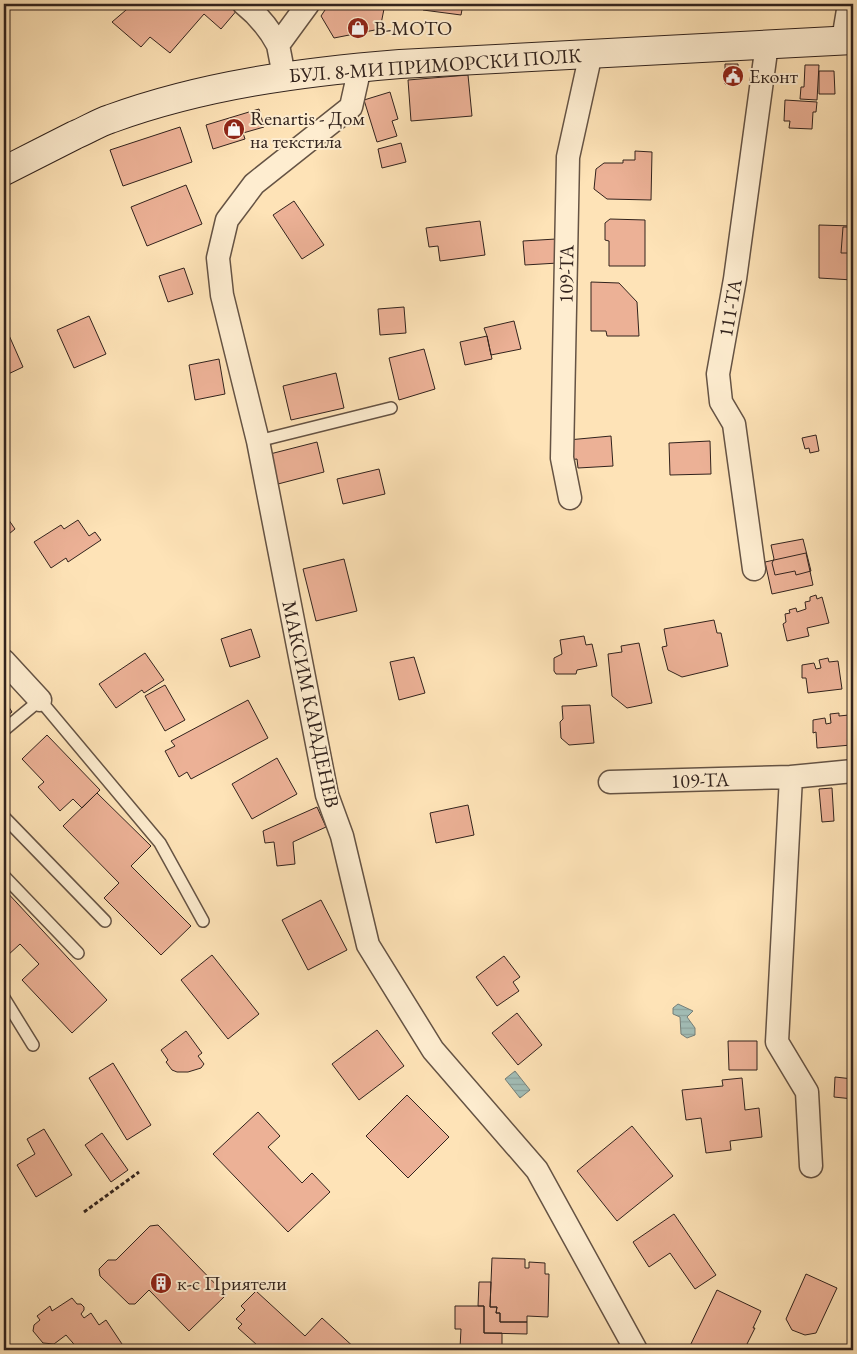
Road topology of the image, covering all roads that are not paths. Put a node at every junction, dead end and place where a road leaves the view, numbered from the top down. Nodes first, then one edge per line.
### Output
1 (244, 4) edge
2 (308, 4) edge
3 (849, 4) edge
4 (848, 40) edge
5 (767, 44) junction
6 (278, 45) junction
7 (591, 53) junction
8 (360, 67) junction
9 (284, 76) junction
10 (4, 170) edge
11 (392, 408) dead end
12 (258, 441) junction
13 (570, 498) dead end
14 (754, 569) dead end
15 (4, 661) edge
16 (40, 700) junction
17 (4, 730) edge
18 (853, 771) edge
19 (791, 776) junction
20 (610, 782) dead end
21 (4, 817) edge
22 (4, 876) edge
23 (203, 921) dead end
24 (105, 922) dead end
25 (78, 954) dead end
26 (4, 998) edge
27 (33, 1045) dead end
28 (811, 1166) dead end
29 (636, 1350) edge

1 - 6 street
2 - 6 street
3 - 4 street
4 - 5 main road, БУЛ. 8-МИ ПРИМОРСКИ ПОЛК
5 - 7 main road, БУЛ. 8-МИ ПРИМОРСКИ ПОЛК
5 - 14 street, 111-ТА
6 - 9 street
7 - 8 main road, БУЛ. 8-МИ ПРИМОРСКИ ПОЛК
7 - 13 street, 109-ТА
8 - 9 main road, БУЛ. 8-МИ ПРИМОРСКИ ПОЛК
8 - 12 street, МАКСИМ КАРАДЕНЕВ
9 - 10 main road, БУЛ. 8-МИ ПРИМОРСКИ ПОЛК
11 - 12 lane
12 - 29 street, МАКСИМ КАРАДЕНЕВ
15 - 16 street
16 - 17 lane
16 - 23 lane
18 - 19 street, 109-ТА
19 - 20 street, 109-ТА
19 - 28 street
21 - 24 lane
22 - 25 lane
26 - 27 lane

